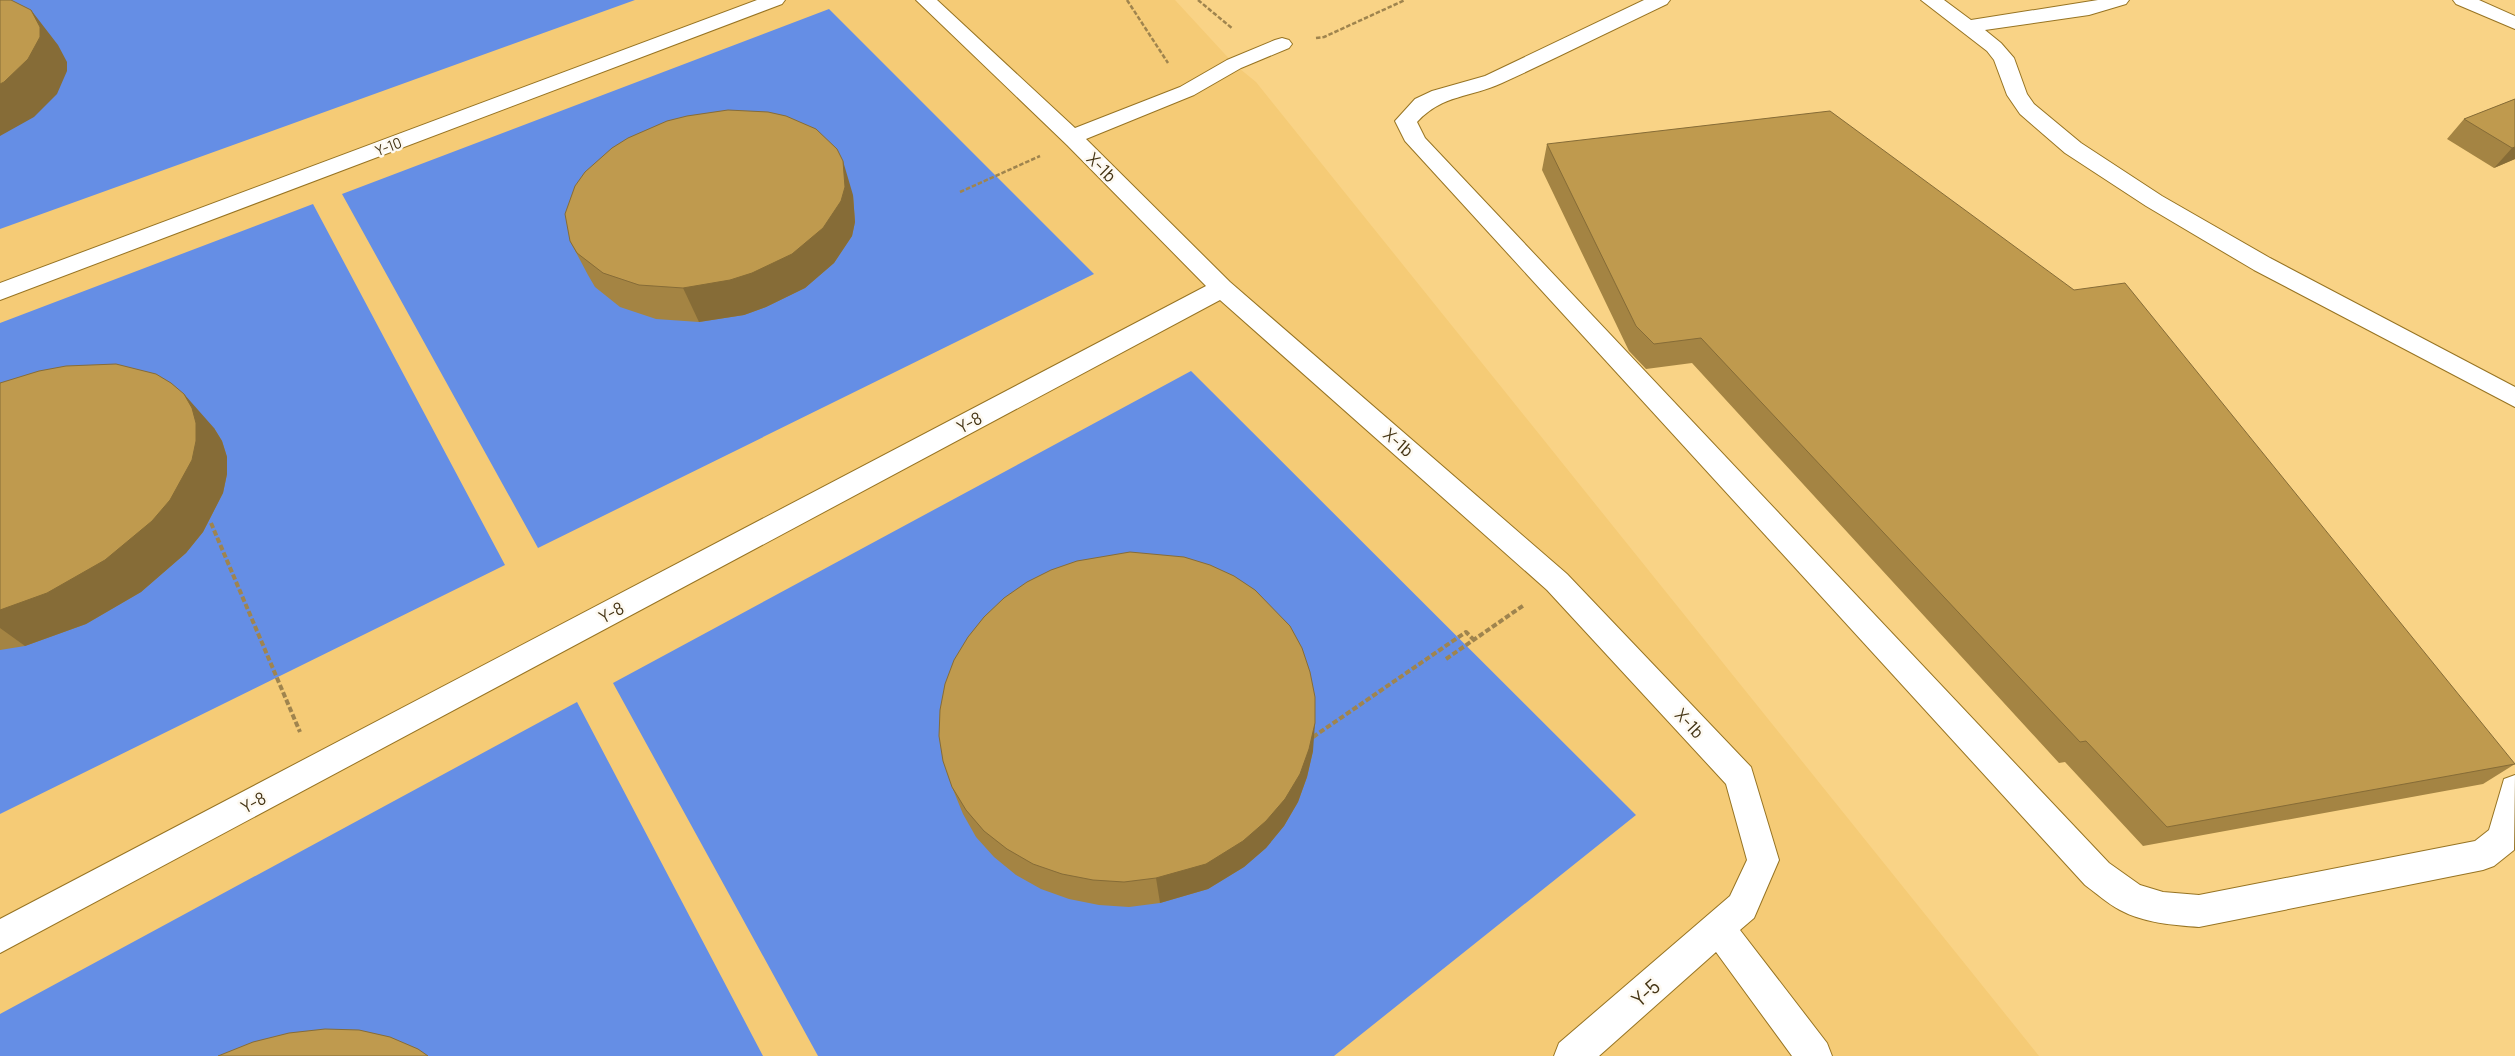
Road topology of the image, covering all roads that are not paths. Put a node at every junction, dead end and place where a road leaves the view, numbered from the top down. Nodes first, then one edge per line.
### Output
1 (775, 0) edge
2 (926, 0) edge
3 (1660, 0) edge
4 (1931, 0) edge
5 (2119, 0) edge
6 (2463, 0) edge
7 (2515, 23) edge
8 (1967, 27) junction
9 (1282, 44) dead end
10 (1073, 138) junction
11 (1222, 288) junction
12 (0, 292) edge
13 (2515, 398) edge
14 (2515, 790) edge
15 (1718, 928) junction
16 (0, 937) edge
17 (1572, 1056) edge
18 (1814, 1056) edge

1 - 12 street, Y-10
2 - 10 street, X-1b
3 - 14 street
4 - 8 street
5 - 8 street
6 - 7 street
8 - 13 street
9 - 10 street
10 - 11 street, X-1b
11 - 15 street, X-1b
11 - 16 street, Y-8
15 - 17 street, Y-5
15 - 18 street

